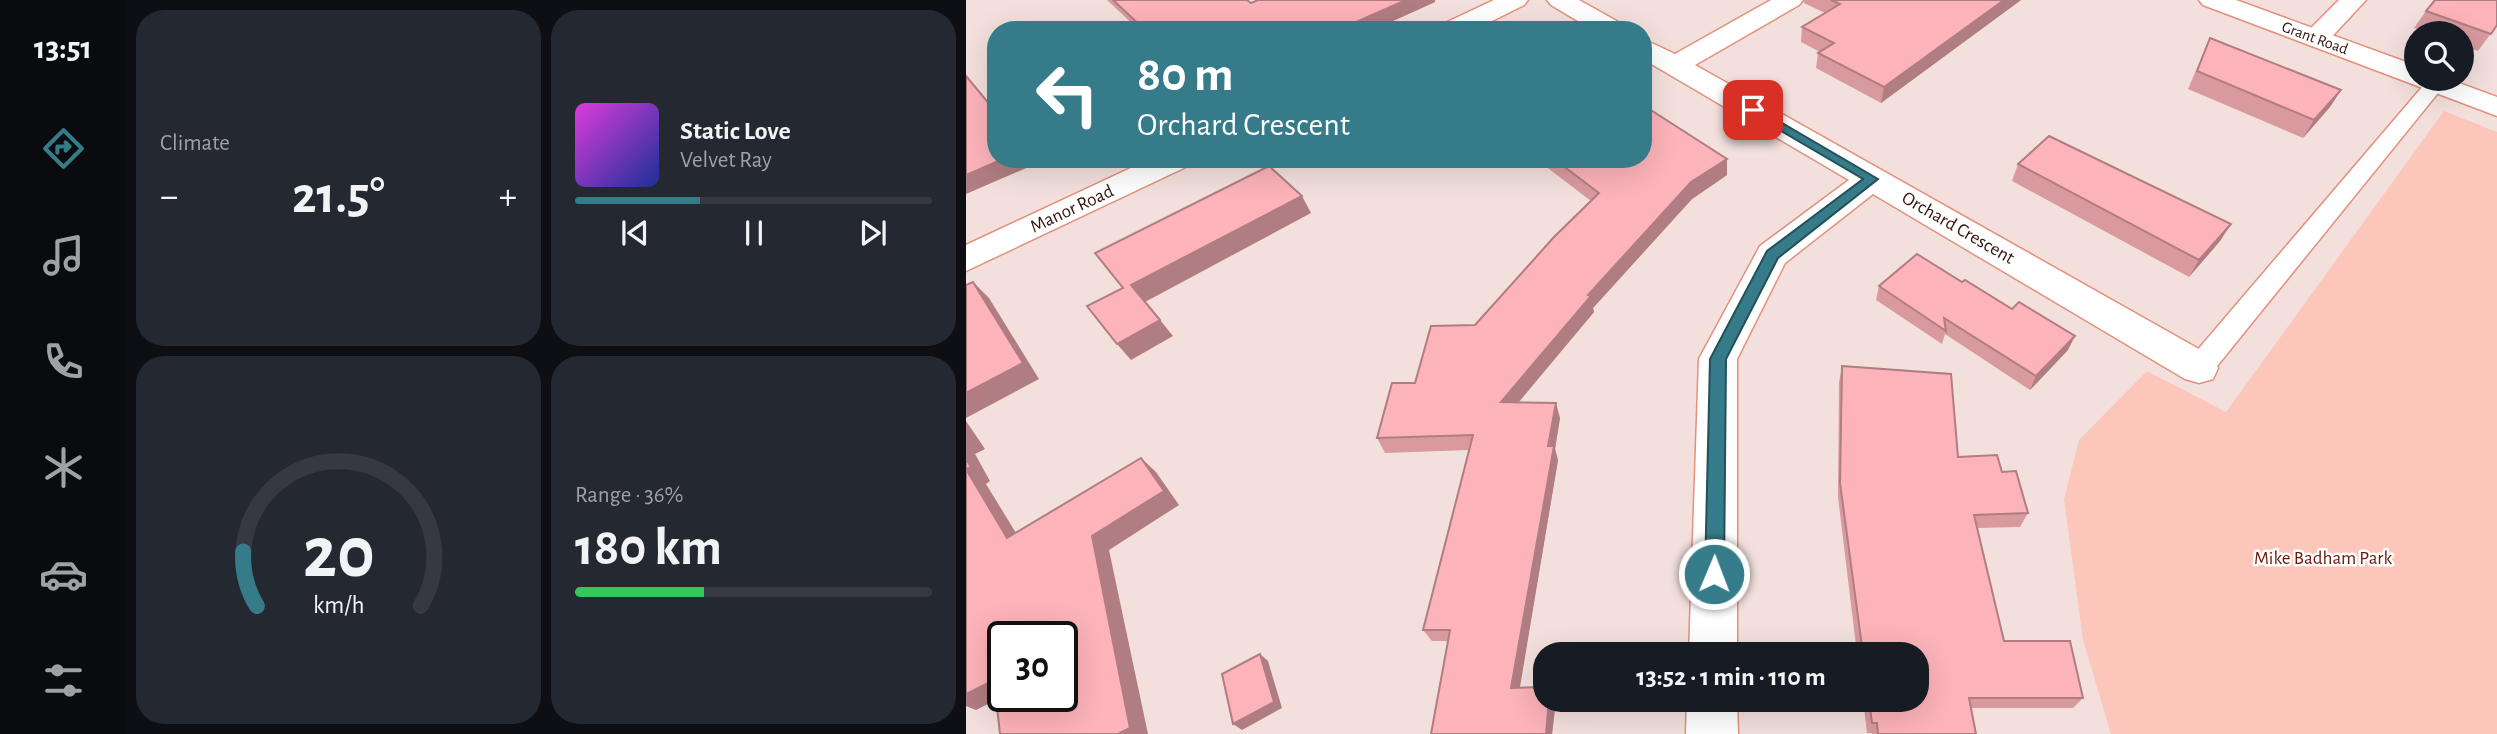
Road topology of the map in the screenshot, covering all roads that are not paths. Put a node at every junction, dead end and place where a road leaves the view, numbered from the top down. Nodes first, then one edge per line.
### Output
1 (1515, 0) edge
2 (1560, 0) edge
3 (1790, 0) edge
4 (2212, 0) edge
5 (2353, 0) edge
6 (1471, 21) edge
7 (1597, 21) edge
8 (2316, 38) junction
9 (1652, 52) edge
10 (1676, 65) junction
11 (2404, 72) edge
12 (2416, 91) edge
13 (2454, 91) edge
14 (2497, 107) edge
15 (1158, 168) edge
16 (1872, 179) junction
17 (966, 259) edge
18 (2199, 368) joint
19 (1713, 642) edge
20 (1712, 712) edge
21 (1712, 734) edge

1 - 6 street
2 - 7 street
3 - 10 street
4 - 8 street, Grant Road
5 - 8 street
8 - 11 street, Grant Road
9 - 10 street, Orchard Crescent
10 - 16 street, Orchard Crescent
12 - 18 lane
13 - 14 street, Grant Road
15 - 17 street, Manor Road
16 - 18 street, Orchard Crescent
16 - 19 street
20 - 21 street

